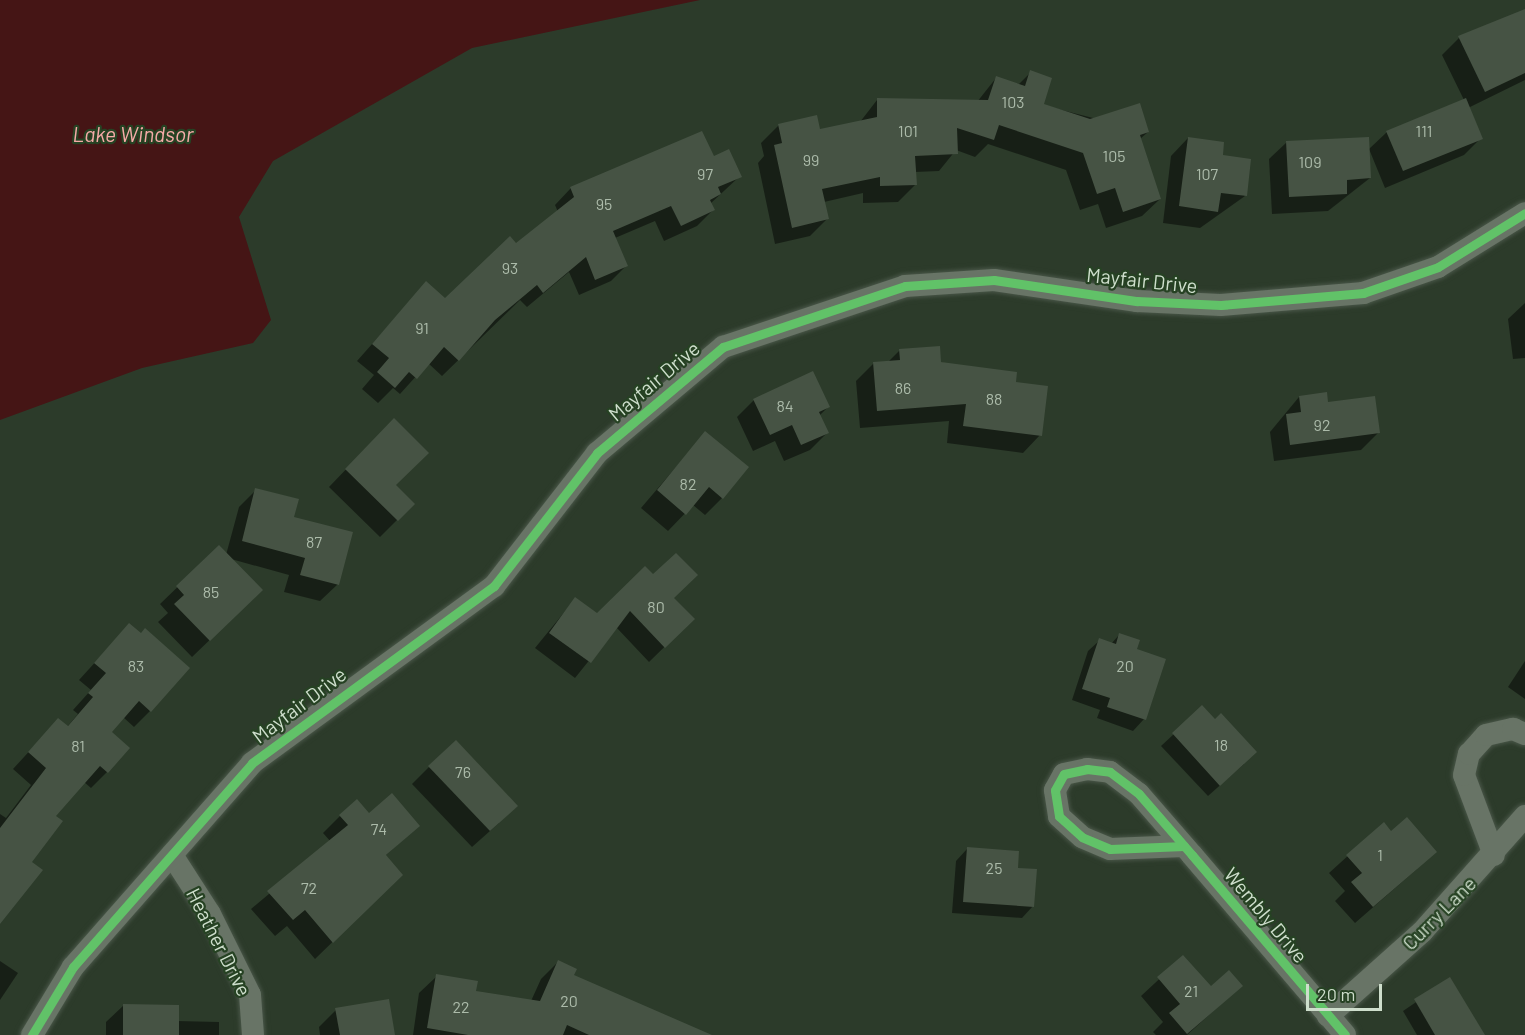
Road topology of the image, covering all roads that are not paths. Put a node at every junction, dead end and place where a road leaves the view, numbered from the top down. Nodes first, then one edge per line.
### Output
1 (1525, 213) edge
2 (1525, 735) edge
3 (1525, 816) edge
4 (1184, 846) junction
5 (172, 855) junction
6 (1494, 855) junction
7 (1328, 1016) junction
8 (32, 1035) edge
9 (253, 1035) edge
10 (1345, 1035) edge

1 - 5 street, Mayfair Drive
2 - 6 street
3 - 6 street, Curry Lane
4 - 4 street, Wembly Drive
4 - 7 street, Wembly Drive
5 - 8 street, Mayfair Drive
5 - 9 street, Heather Drive
6 - 7 street, Curry Lane
7 - 10 street, Wembly Drive

